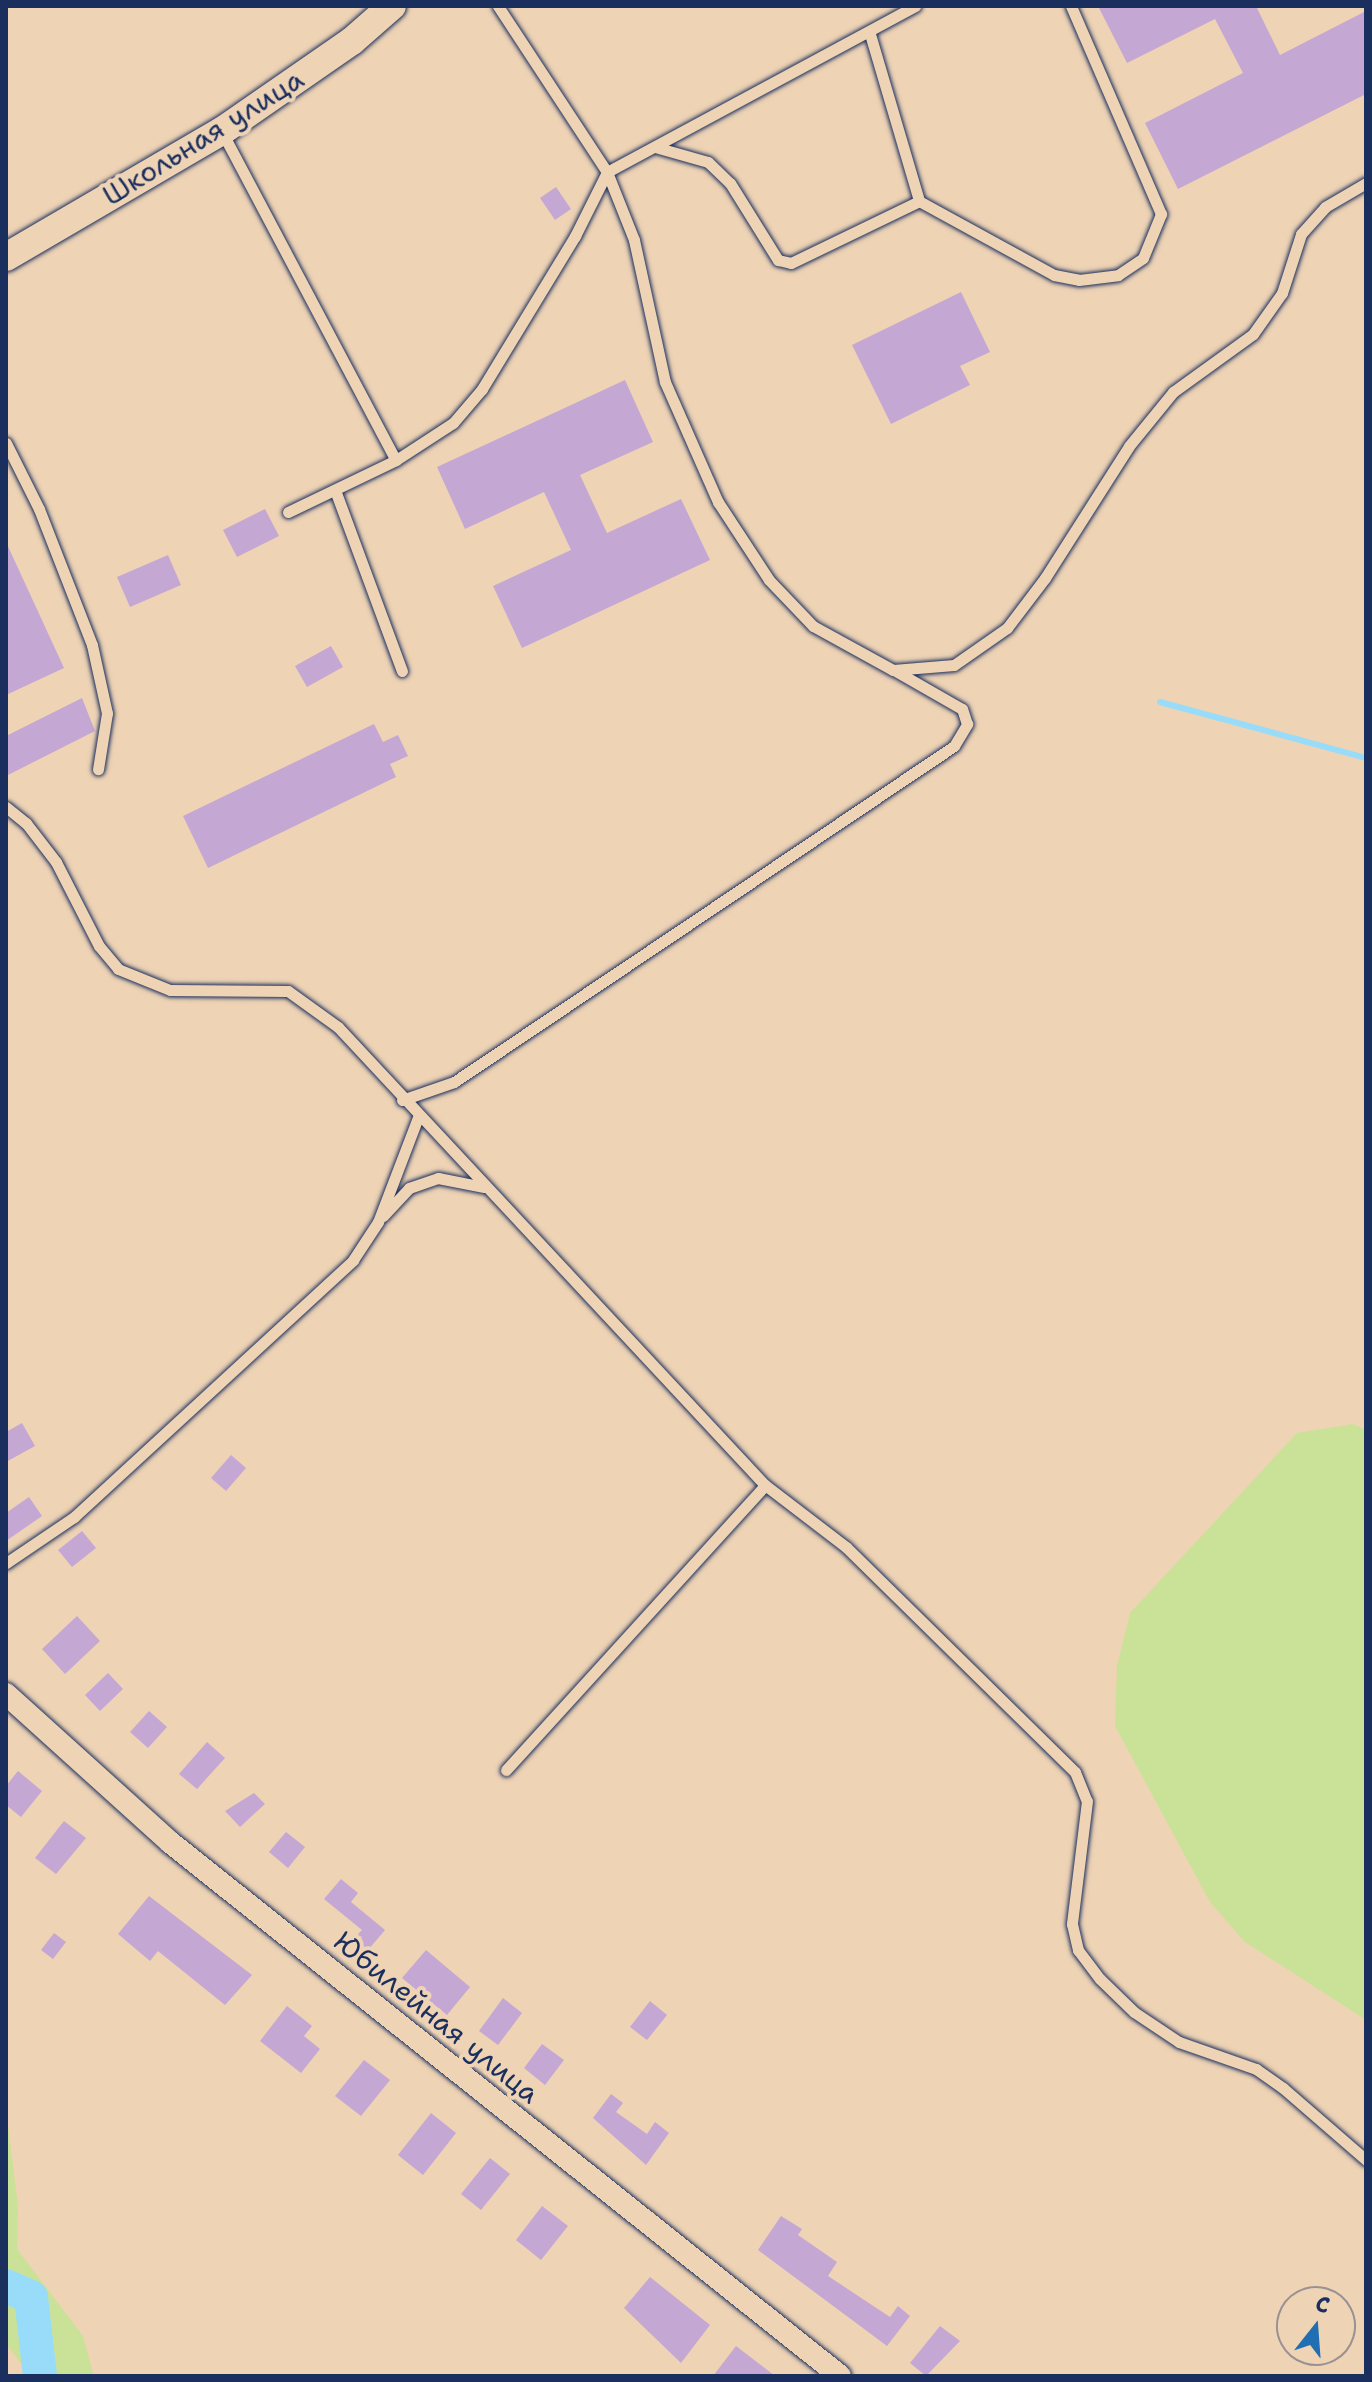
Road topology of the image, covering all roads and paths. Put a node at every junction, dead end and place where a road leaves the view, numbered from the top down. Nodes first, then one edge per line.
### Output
1 (392, 6) edge
2 (498, 6) edge
3 (915, 6) edge
4 (1071, 6) edge
5 (870, 34) junction
6 (222, 131) junction
7 (655, 147) junction
8 (607, 172) junction
9 (1366, 183) edge
10 (919, 201) junction
11 (6, 257) edge
12 (6, 443) edge
13 (396, 460) junction
14 (335, 490) junction
15 (288, 512) dead end
16 (893, 670) junction
17 (402, 671) dead end
18 (98, 769) dead end
19 (6, 807) edge
20 (402, 1100) junction
21 (418, 1117) junction
22 (485, 1188) junction
23 (378, 1222) junction
24 (765, 1485) junction
25 (6, 1563) edge
26 (6, 1694) edge
27 (506, 1770) dead end
28 (1366, 2160) edge
29 (840, 2376) edge

1 - 6 street, Школьная улица
2 - 8 lane
3 - 5 lane
4 - 10 lane
5 - 7 lane
5 - 10 lane
6 - 11 street, Школьная улица
6 - 13 lane
7 - 8 lane
7 - 10 lane
8 - 13 lane
8 - 16 lane
9 - 16 lane
12 - 18 lane
13 - 14 lane
14 - 15 lane
14 - 17 lane
16 - 20 lane
19 - 20 lane
20 - 21 lane
21 - 22 lane
21 - 23 lane
22 - 23 lane
22 - 24 lane
23 - 25 lane
24 - 27 lane
24 - 28 lane
26 - 29 street, Юбилейная улица

